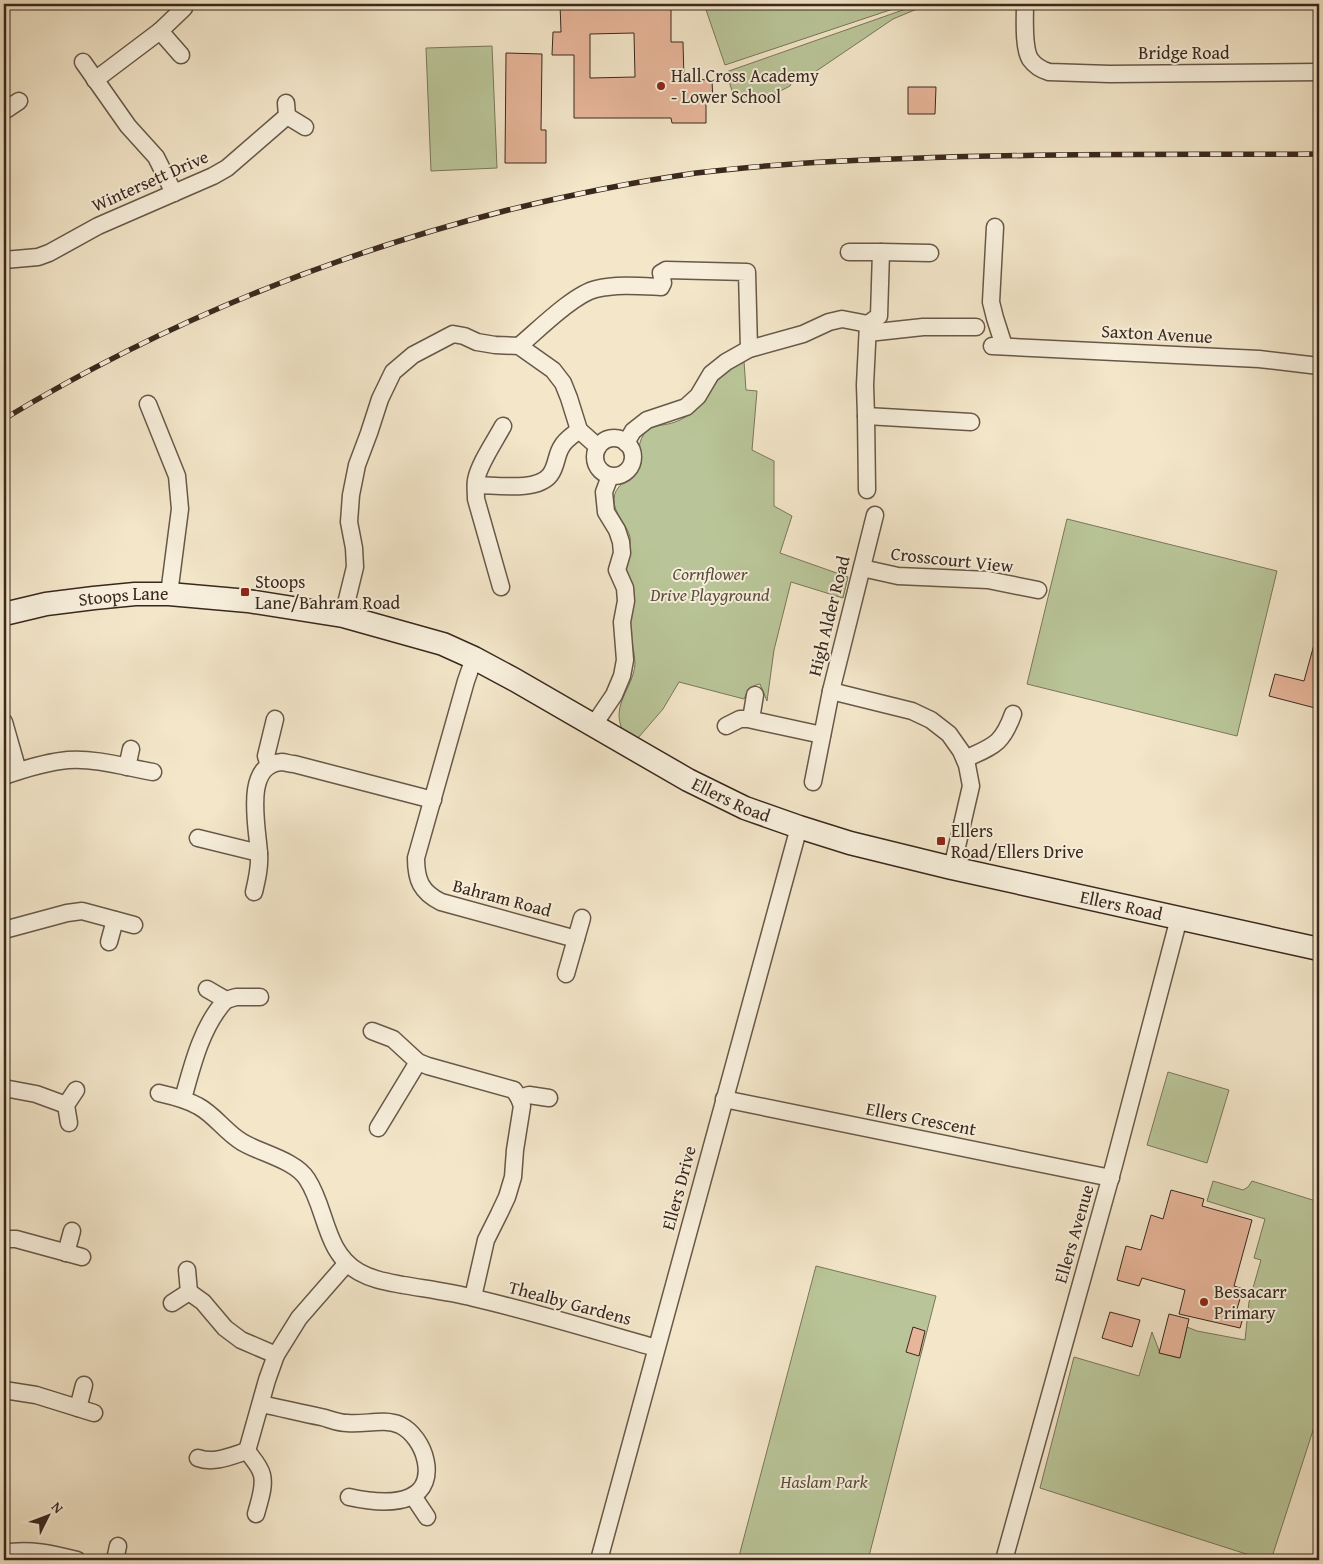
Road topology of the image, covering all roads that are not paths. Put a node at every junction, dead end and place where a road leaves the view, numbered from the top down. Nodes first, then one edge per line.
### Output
1 (1025, 4) edge
2 (184, 8) dead end
3 (160, 31) junction
4 (181, 55) dead end
5 (83, 62) dead end
6 (1319, 72) edge
7 (95, 80) junction
8 (19, 101) dead end
9 (4, 111) edge
10 (305, 127) dead end
11 (174, 192) junction
12 (995, 227) dead end
13 (849, 252) dead end
14 (881, 252) junction
15 (930, 253) dead end
16 (4, 260) edge
17 (976, 327) dead end
18 (868, 329) junction
19 (519, 346) junction
20 (749, 349) junction
21 (1319, 366) edge
22 (148, 404) dead end
23 (866, 416) junction
24 (971, 422) dead end
25 (503, 426) dead end
26 (579, 430) junction
27 (626, 443) junction
28 (598, 447) junction
29 (610, 476) junction
30 (476, 485) junction
31 (867, 490) dead end
32 (875, 515) dead end
33 (862, 568) junction
34 (501, 587) dead end
35 (1038, 590) dead end
36 (169, 594) junction
37 (4, 614) edge
38 (343, 616) junction
39 (474, 658) junction
40 (831, 691) junction
41 (755, 695) dead end
42 (1013, 714) dead end
43 (275, 718) dead end
44 (751, 719) junction
45 (4, 722) edge
46 (593, 726) junction
47 (726, 726) dead end
48 (822, 736) junction
49 (131, 748) dead end
50 (965, 759) junction
51 (269, 766) junction
52 (127, 767) junction
53 (152, 772) dead end
54 (11, 774) edge
55 (813, 782) dead end
56 (432, 800) junction
57 (799, 827) junction
58 (198, 838) dead end
59 (259, 853) junction
60 (952, 868) junction
61 (254, 892) dead end
62 (582, 918) dead end
63 (1179, 918) junction
64 (116, 920) junction
65 (134, 926) dead end
66 (4, 930) edge
67 (576, 939) junction
68 (109, 942) dead end
69 (1319, 949) edge
70 (566, 974) dead end
71 (207, 989) dead end
72 (260, 997) dead end
73 (226, 1000) junction
74 (372, 1031) dead end
75 (418, 1062) junction
76 (4, 1088) edge
77 (76, 1090) dead end
78 (159, 1093) dead end
79 (519, 1098) junction
80 (549, 1098) dead end
81 (183, 1099) junction
82 (724, 1099) junction
83 (66, 1105) junction
84 (69, 1124) dead end
85 (378, 1128) dead end
86 (1110, 1178) junction
87 (72, 1231) dead end
88 (4, 1239) edge
89 (66, 1253) junction
90 (82, 1257) dead end
91 (347, 1263) junction
92 (187, 1270) dead end
93 (189, 1292) junction
94 (473, 1298) junction
95 (172, 1303) dead end
96 (656, 1348) junction
97 (276, 1355) junction
98 (84, 1385) dead end
99 (4, 1390) edge
100 (261, 1404) junction
101 (78, 1408) junction
102 (94, 1413) dead end
103 (247, 1451) junction
104 (198, 1458) dead end
105 (413, 1496) junction
106 (349, 1497) dead end
107 (256, 1514) dead end
108 (426, 1516) dead end
109 (4, 1553) edge
110 (77, 1560) edge
111 (599, 1560) edge
112 (1004, 1560) edge

1 - 6 street, Bridge Road
2 - 3 street
3 - 4 street
3 - 7 street
5 - 7 street
7 - 11 street
8 - 9 street
10 - 11 street, Wintersett Drive
11 - 16 street, Wintersett Drive
12 - 21 street, Saxton Avenue
13 - 14 street
14 - 15 street
14 - 18 street
17 - 18 street
18 - 20 street
18 - 23 street
19 - 20 street
19 - 26 street
19 - 38 street
20 - 27 street
22 - 36 street, Stoops Lane
23 - 24 street
23 - 31 street
25 - 30 street
26 - 28 street
26 - 30 street
27 - 28 street
27 - 29 street
28 - 29 street
29 - 46 street
30 - 34 street
32 - 33 street, High Alder Road
33 - 35 street, Crosscourt View
33 - 40 street, High Alder Road
36 - 37 street, Stoops Lane
36 - 38 street, Ellers Road
38 - 39 street, Ellers Road
39 - 46 street, Ellers Road
39 - 56 street, Bahram Road
40 - 48 street
40 - 50 street, High Alder Road
41 - 44 street
42 - 50 street
43 - 51 street
44 - 47 street
44 - 48 street
45 - 54 street
46 - 57 street, Ellers Road
48 - 55 street
49 - 52 street
50 - 60 street, High Alder Road
51 - 56 street
51 - 59 street
52 - 53 street
52 - 54 street
56 - 67 street, Bahram Road
57 - 60 street, Ellers Road
57 - 82 street, Ellers Drive
58 - 59 street
59 - 61 street
60 - 63 street, Ellers Road
62 - 67 street
63 - 69 street, Ellers Road
63 - 86 street, Ellers Avenue
64 - 65 street
64 - 66 street
64 - 68 street
67 - 70 street
71 - 73 street
72 - 73 street
73 - 81 street
74 - 75 street
75 - 79 street
75 - 85 street
76 - 83 street
77 - 83 street
78 - 81 street, Thealby Gardens
79 - 80 street
79 - 94 street
81 - 91 street, Thealby Gardens
82 - 86 street, Ellers Crescent
82 - 96 street, Ellers Drive
83 - 84 street
86 - 112 street, Ellers Avenue
87 - 89 street
88 - 89 street
89 - 90 street
91 - 94 street, Thealby Gardens
91 - 97 street
92 - 93 street
93 - 95 street
93 - 97 street
94 - 96 street, Thealby Gardens
96 - 111 street, Ellers Drive
97 - 100 street
98 - 101 street
99 - 101 street
100 - 103 street
100 - 105 street
101 - 102 street
103 - 104 street
103 - 107 street
105 - 106 street
105 - 108 street
109 - 110 street

